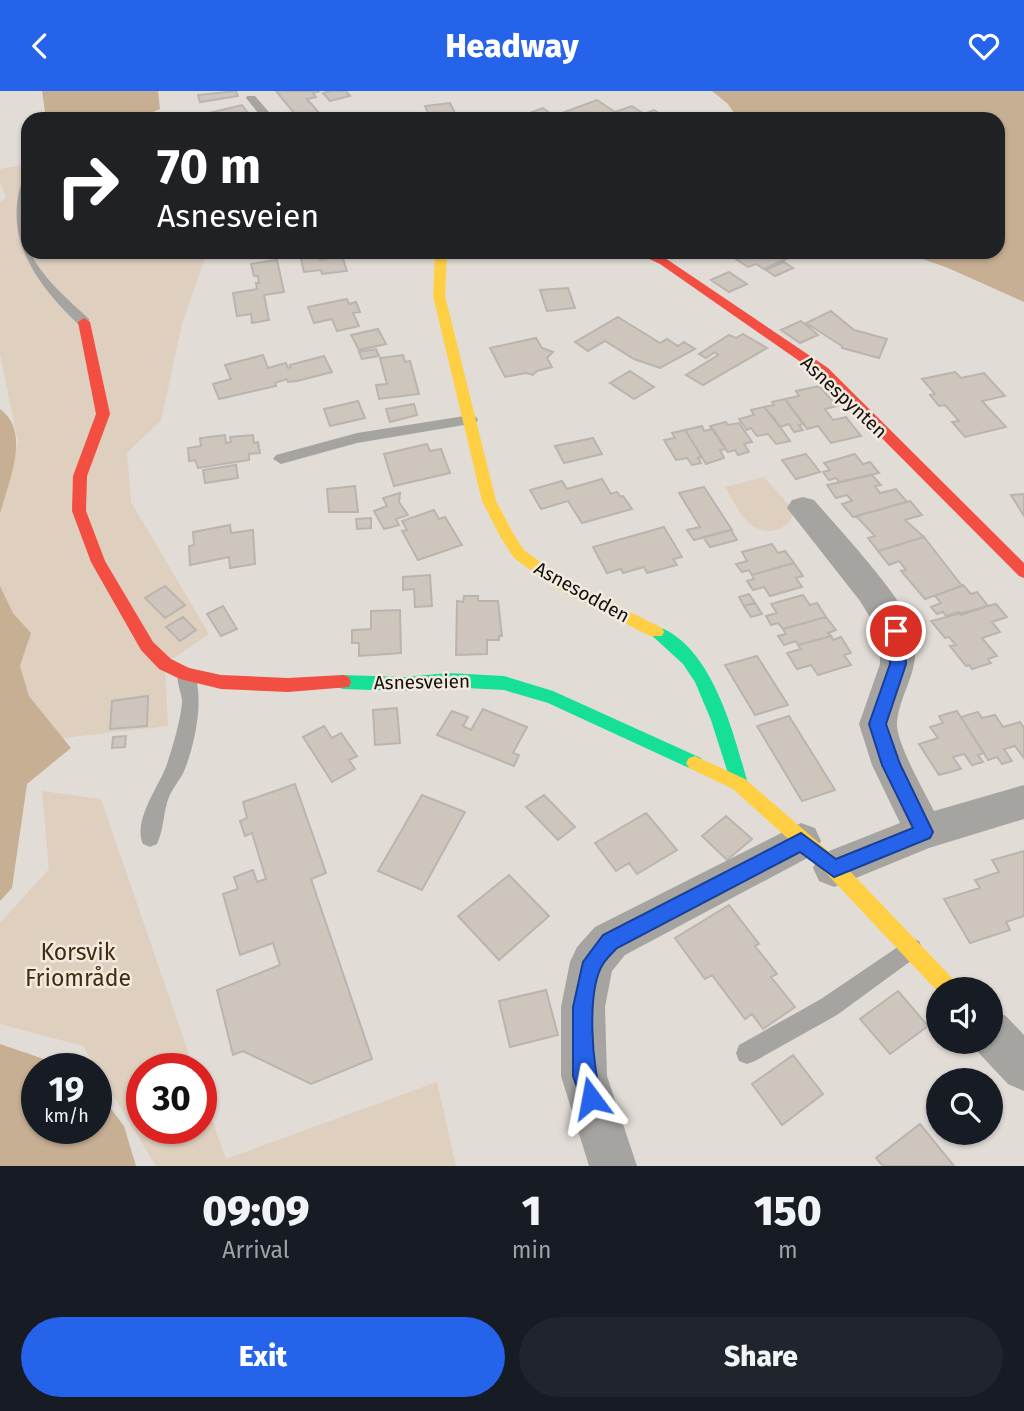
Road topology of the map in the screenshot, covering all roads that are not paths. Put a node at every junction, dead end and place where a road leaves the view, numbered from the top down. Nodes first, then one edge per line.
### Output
1 (251, 98) dead end
2 (263, 112) edge
3 (21, 190) edge
4 (21, 243) edge
5 (27, 259) edge
6 (441, 259) edge
7 (657, 259) edge
8 (84, 322) joint
9 (471, 420) junction
10 (281, 459) dead end
11 (803, 508) dead end
12 (1024, 572) edge
13 (186, 674) junction
14 (740, 784) junction
15 (1024, 802) edge
16 (924, 832) junction
17 (150, 838) dead end
18 (801, 842) junction
19 (834, 868) junction
20 (911, 948) junction
21 (938, 977) edge
22 (1003, 1045) edge
23 (747, 1053) dead end
24 (1024, 1067) edge
25 (613, 1166) edge

1 - 2 lane
3 - 4 lane
5 - 8 lane
6 - 9 street, Asnesodden
7 - 12 street, Asnespynten
8 - 13 street, Asnesveien
9 - 10 lane
9 - 14 street, Asnesodden
11 - 16 street
13 - 14 street, Asnesveien
13 - 17 lane
14 - 18 street, Asnesveien
15 - 16 street
16 - 19 street
18 - 19 street, Asnesveien
18 - 25 street
19 - 20 street, Asnesveien
20 - 21 street, Asnesveien
20 - 23 lane
22 - 24 street

